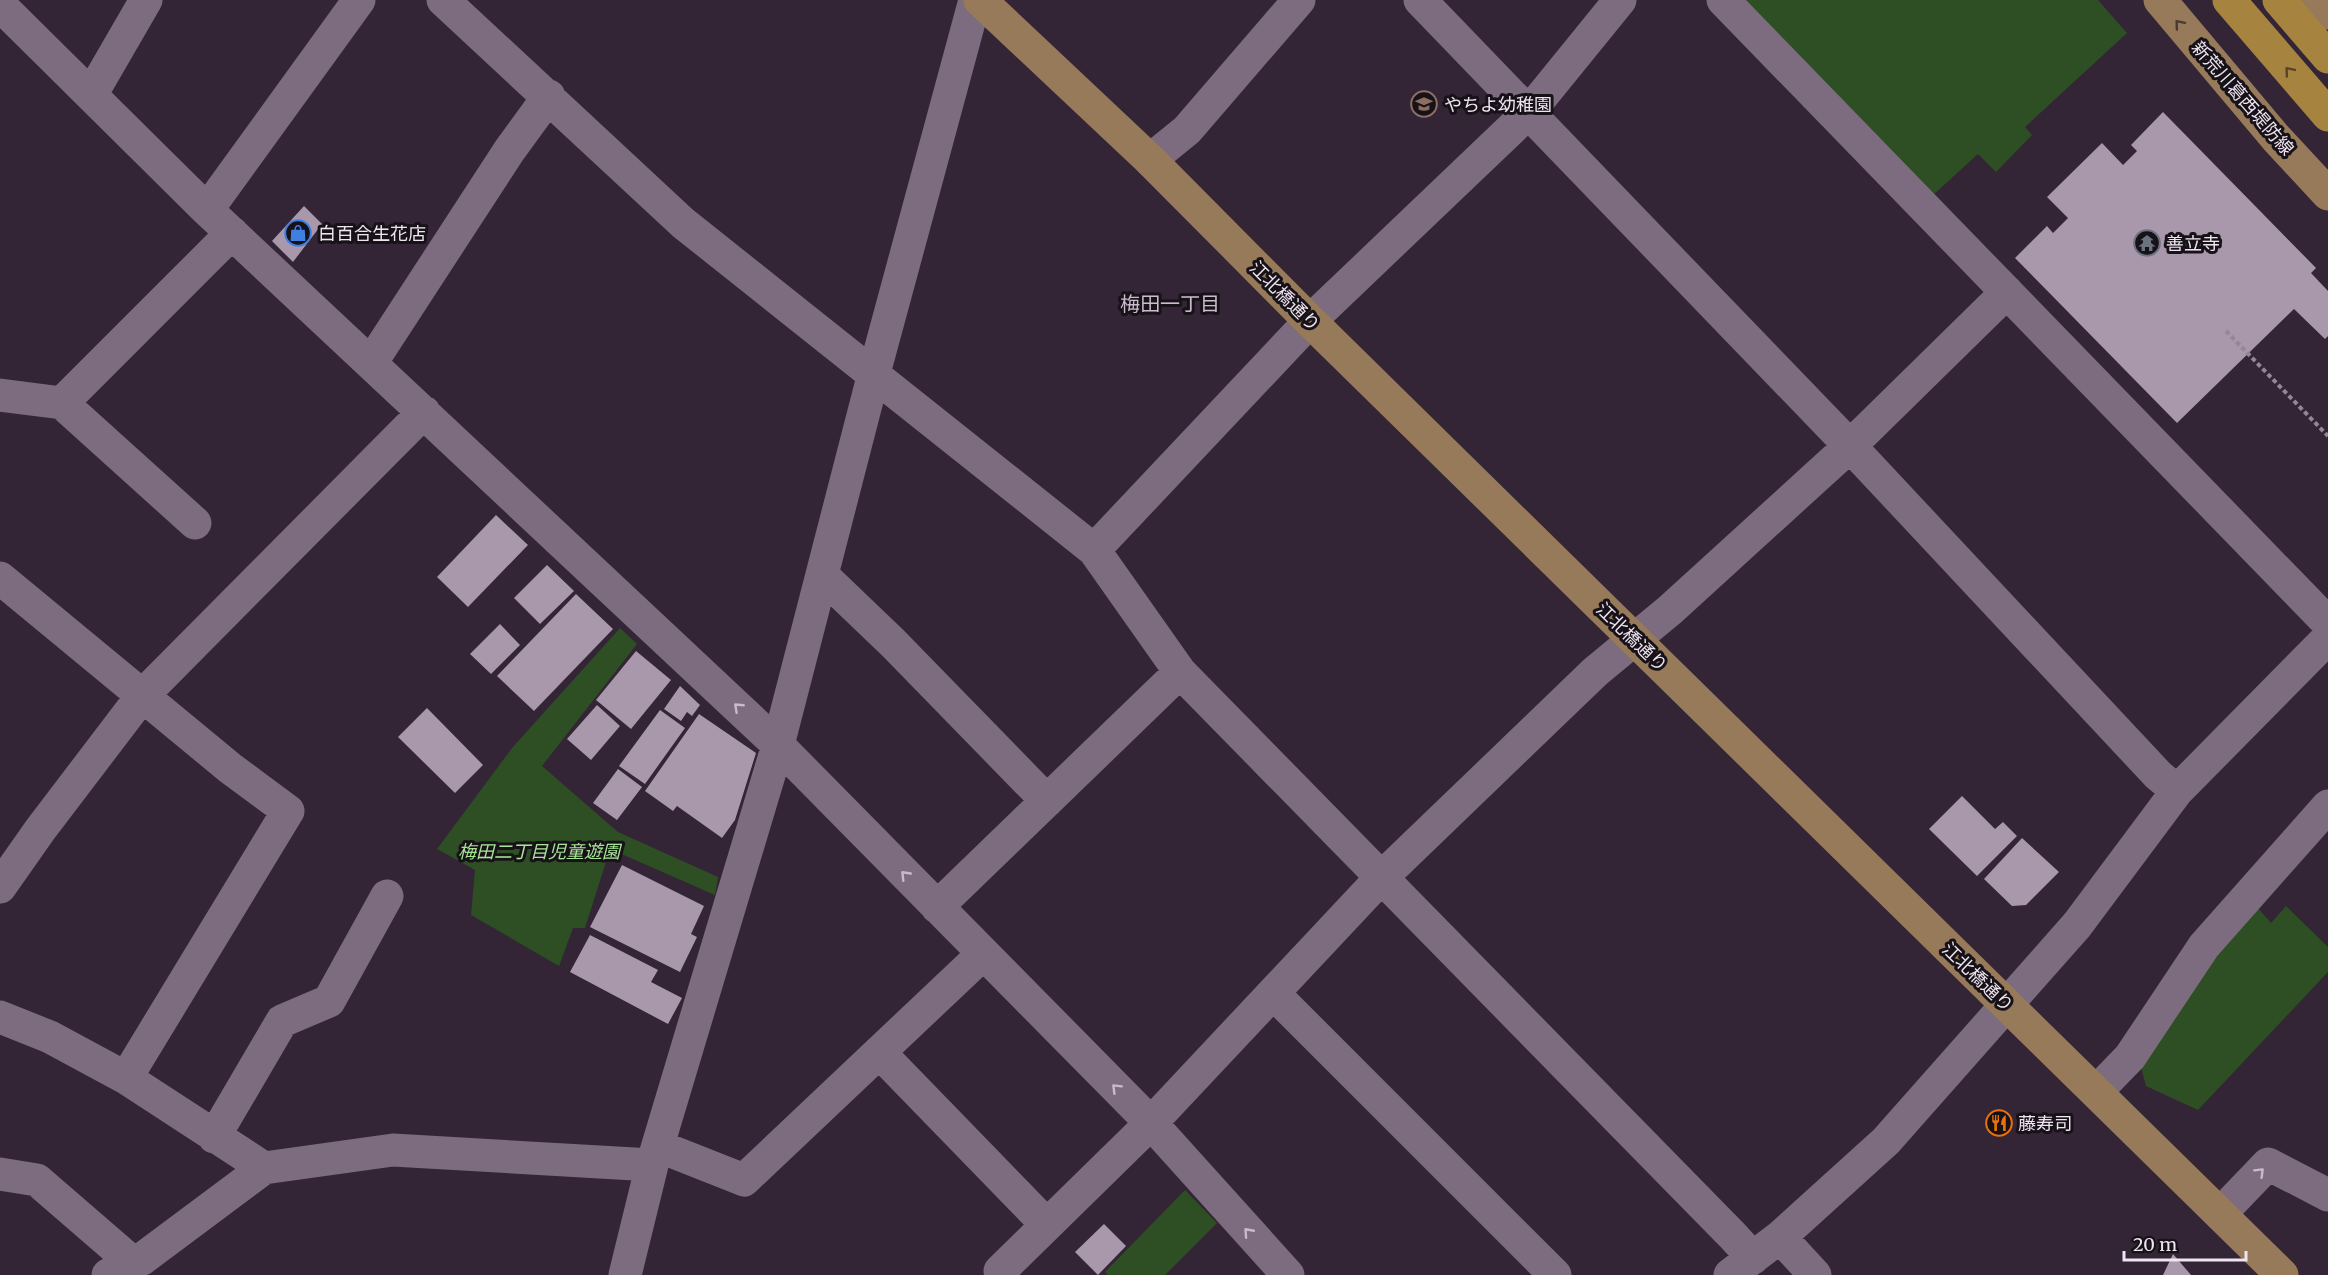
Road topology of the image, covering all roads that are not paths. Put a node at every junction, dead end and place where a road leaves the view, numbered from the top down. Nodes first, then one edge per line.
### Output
1 (146, 0) edge
2 (359, 0) edge
3 (443, 0) edge
4 (975, 0) edge
5 (980, 0) edge
6 (1299, 0) edge
7 (1420, 0) edge
8 (1620, 0) edge
9 (1723, 0) edge
10 (2160, 0) edge
11 (2229, 0) edge
12 (2279, 0) edge
13 (2317, 0) edge
14 (0, 5) edge
15 (2328, 13) edge
16 (2328, 57) edge
17 (91, 95) junction
18 (549, 96) junction
19 (1529, 112) junction
20 (2328, 115) edge
21 (1150, 160) junction
22 (2328, 194) edge
23 (207, 210) junction
24 (232, 233) junction
25 (2007, 292) junction
26 (1310, 321) junction
27 (371, 363) junction
28 (873, 376) junction
29 (0, 395) edge
30 (62, 403) junction
31 (424, 412) junction
32 (1850, 446) junction
33 (195, 523) dead end
34 (1094, 550) junction
35 (822, 575) junction
36 (0, 578) edge
37 (2328, 623) edge
38 (2328, 638) edge
39 (1634, 639) junction
40 (1180, 672) junction
41 (142, 696) junction
42 (778, 745) junction
43 (2177, 791) junction
44 (1047, 801) junction
45 (2328, 806) edge
46 (1381, 878) junction
47 (0, 887) edge
48 (387, 896) dead end
49 (937, 908) junction
50 (983, 954) junction
51 (1273, 993) junction
52 (2006, 1004) junction
53 (0, 1017) edge
54 (879, 1052) junction
55 (126, 1078) junction
56 (2096, 1092) junction
57 (1151, 1123) junction
58 (214, 1137) junction
59 (655, 1156) junction
60 (264, 1168) junction
61 (0, 1174) edge
62 (2328, 1195) edge
63 (2220, 1214) junction
64 (1047, 1225) junction
65 (1780, 1237) junction
66 (1741, 1267) edge
67 (121, 1269) edge
68 (1000, 1271) dead end
69 (624, 1275) edge
70 (1288, 1275) edge
71 (1555, 1275) edge
72 (1815, 1275) edge
73 (2282, 1275) edge

1 - 17 street
2 - 23 street
3 - 18 street
4 - 28 street
5 - 21 main road, 江北橋通り
6 - 21 street
7 - 19 street
8 - 19 street
9 - 25 street
22 -> 10 main road, 新荒川葛西堤防線
20 -> 11 highway
12 - 16 highway
13 - 15 main road
14 - 17 street
17 - 23 street
18 - 27 street
18 - 28 street
19 - 26 street
19 - 32 street
21 - 26 main road, 江北橋通り
23 - 24 street
24 - 27 street
24 - 30 street
25 - 32 street
25 - 37 street
26 - 34 street
26 - 39 main road, 江北橋通り
27 - 31 street
28 - 34 street
28 - 35 street
29 - 30 street
30 - 33 street
31 - 41 street
42 -> 31 street
32 - 39 street
32 - 43 street
34 - 40 street
35 - 42 street
35 - 44 street
36 - 41 street
38 - 43 street
39 - 46 street
39 - 52 main road, 江北橋通り
40 - 44 street
40 - 46 street
41 - 47 street
41 - 55 street
49 -> 42 street
42 - 59 street
43 - 52 street
44 - 49 street
45 - 56 street
46 - 51 street
46 - 66 street
48 - 58 street
49 - 50 street
50 - 54 street
57 -> 50 street
51 - 57 street
51 - 71 street
52 - 56 main road, 江北橋通り
52 - 65 street
53 - 55 street
54 - 59 street
54 - 64 street
55 - 58 street
56 - 63 main road, 江北橋通り
57 - 64 street
70 -> 57 street
58 - 60 street
59 - 60 street
59 - 69 street
60 - 67 street
61 - 67 street
63 -> 62 street
63 - 73 main road, 江北橋通り
64 - 68 street
65 - 66 street
65 - 72 street

